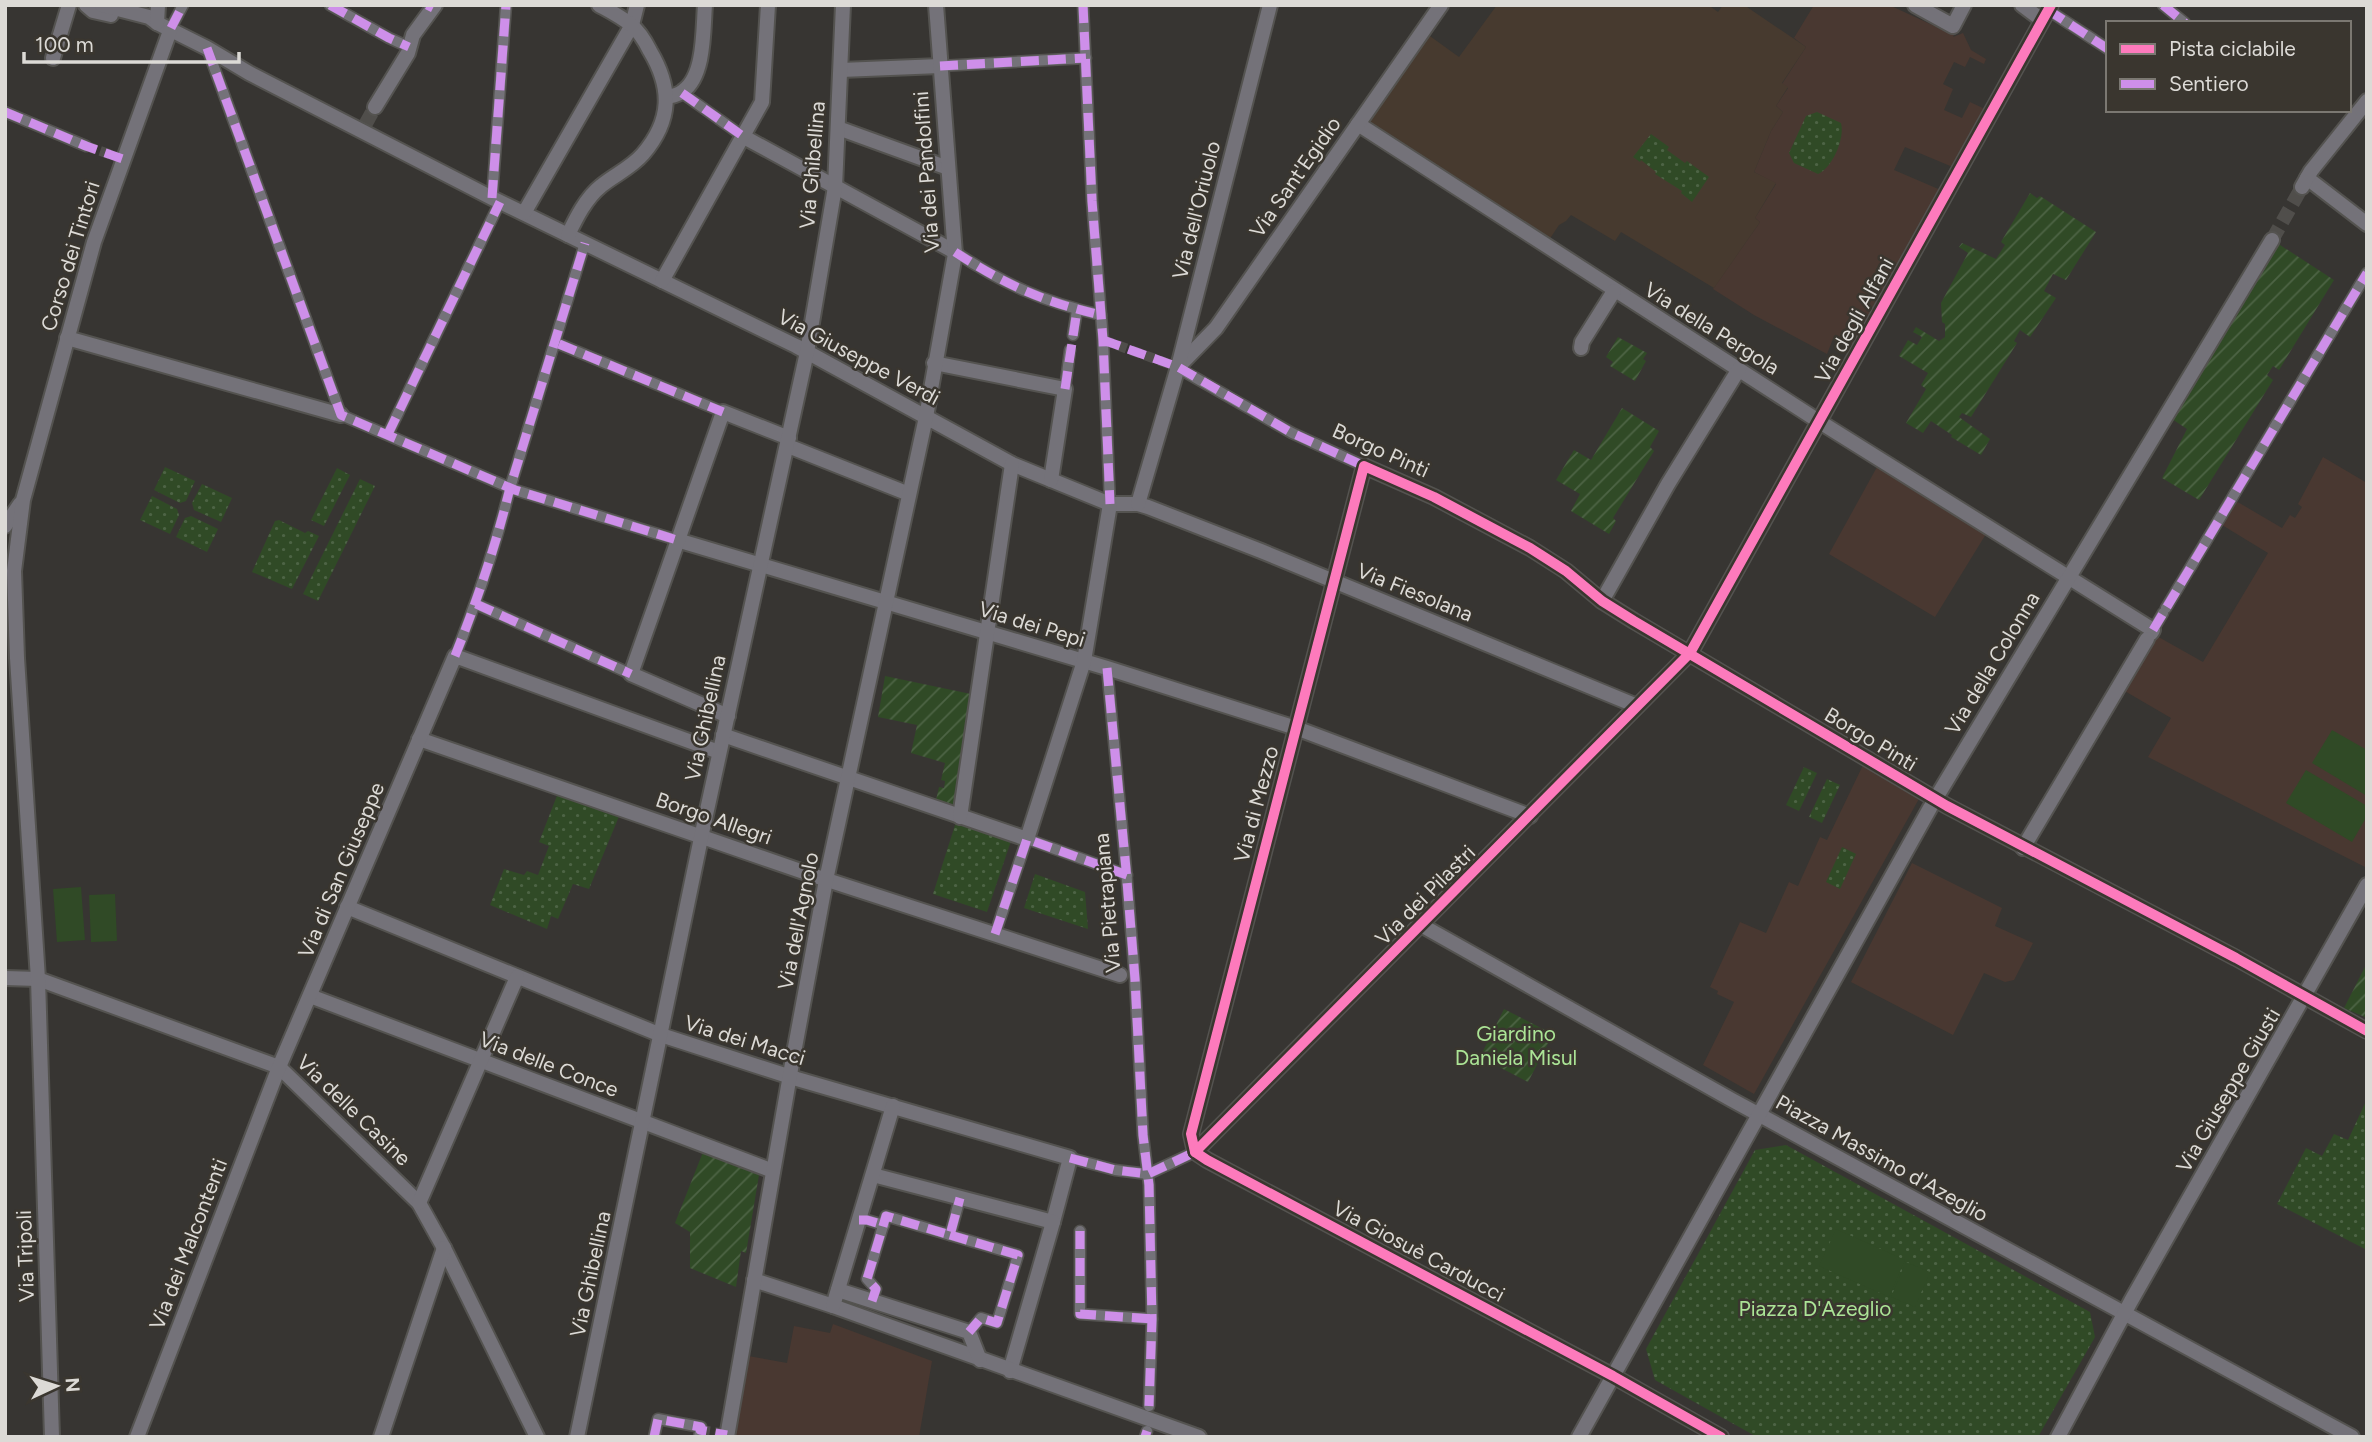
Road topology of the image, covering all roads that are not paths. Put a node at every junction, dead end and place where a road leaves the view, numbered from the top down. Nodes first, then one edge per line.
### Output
1 (69, 5) edge
2 (86, 5) edge
3 (102, 5) edge
4 (158, 5) edge
5 (183, 5) edge
6 (330, 5) edge
7 (506, 5) edge
8 (599, 5) edge
9 (637, 5) edge
10 (705, 5) edge
11 (768, 5) edge
12 (843, 5) edge
13 (936, 5) edge
14 (1083, 5) edge
15 (1270, 5) edge
16 (1441, 5) edge
17 (1915, 5) edge
18 (1964, 5) edge
19 (2022, 5) edge
20 (2163, 5) edge
21 (432, 6) edge
22 (2047, 12) edge
23 (2183, 21) edge
24 (632, 25) junction
25 (164, 26) junction
26 (410, 47) junction
27 (207, 48) junction
28 (2106, 48) edge
29 (53, 58) dead end
30 (1086, 58) junction
31 (940, 66) junction
32 (841, 70) junction
33 (682, 93) junction
34 (667, 97) junction
35 (2366, 102) edge
36 (375, 107) tunnel mouth
37 (5, 112) edge
38 (1358, 124) junction
39 (838, 128) junction
40 (744, 137) junction
41 (86, 146) tunnel mouth
42 (948, 168) junction
43 (835, 187) junction
44 (496, 200) junction
45 (524, 213) junction
46 (2367, 224) edge
47 (568, 235) junction
48 (2272, 240) tunnel mouth
49 (587, 244) junction
50 (955, 251) junction
51 (2367, 273) edge
52 (662, 281) junction
53 (1614, 291) junction
54 (1077, 310) junction
55 (1101, 315) junction
56 (1073, 335) dead end
57 (67, 338) junction
58 (559, 344) dead end
59 (1581, 348) dead end
60 (1070, 350) dead end
61 (807, 352) junction
62 (934, 363) junction
63 (1175, 366) junction
64 (1739, 369) junction
65 (1065, 389) junction
66 (723, 412) junction
67 (341, 415) junction
68 (926, 417) junction
69 (1820, 422) junction
70 (388, 434) junction
71 (788, 442) junction
72 (1012, 464) junction
73 (1364, 467) junction
74 (1051, 480) junction
75 (513, 489) junction
76 (909, 494) junction
77 (5, 498) edge
78 (23, 500) junction
79 (1110, 504) junction
80 (1138, 504) junction
81 (5, 526) edge
82 (677, 540) junction
83 (760, 565) junction
84 (10, 571) edge
85 (2068, 578) junction
86 (1334, 581) junction
87 (1602, 601) junction
88 (884, 603) junction
89 (476, 604) junction
90 (988, 632) junction
91 (2150, 634) junction
92 (1690, 653) junction
93 (455, 656) junction
94 (1084, 662) junction
95 (1107, 668) junction
96 (631, 674) junction
97 (1636, 706) junction
98 (728, 716) junction
99 (1296, 728) junction
100 (723, 735) junction
101 (419, 739) junction
102 (719, 752) junction
103 (849, 778) junction
104 (1935, 799) junction
105 (1530, 816) junction
106 (960, 817) junction
107 (701, 836) junction
108 (1027, 839) junction
109 (2023, 848) junction
110 (1126, 875) junction
111 (826, 880) junction
112 (2367, 885) edge
113 (347, 906) junction
114 (1421, 925) junction
115 (995, 934) junction
116 (1120, 975) joint
117 (517, 977) junction
118 (5, 978) edge
119 (38, 979) junction
120 (1135, 979) junction
121 (310, 996) junction
122 (2304, 998) junction
123 (2367, 1031) edge
124 (661, 1035) junction
125 (480, 1061) junction
126 (279, 1067) junction
127 (789, 1076) junction
128 (892, 1106) junction
129 (1759, 1114) junction
130 (643, 1122) junction
131 (1201, 1156) junction
132 (1070, 1158) junction
133 (773, 1171) junction
134 (1146, 1174) junction
135 (873, 1175) junction
136 (960, 1198) junction
137 (419, 1203) junction
138 (859, 1220) junction
139 (1053, 1222) junction
140 (884, 1225) junction
141 (1080, 1231) dead end
142 (950, 1235) junction
143 (444, 1248) junction
144 (754, 1280) junction
145 (838, 1290) junction
146 (872, 1301) junction
147 (833, 1306) junction
148 (2124, 1314) junction
149 (1152, 1320) junction
150 (969, 1332) junction
151 (980, 1360) junction
152 (1010, 1371) junction
153 (1613, 1376) junction
154 (1149, 1406) dead end
155 (725, 1435) edge
156 (52, 1437) edge
157 (137, 1437) edge
158 (381, 1437) edge
159 (537, 1437) edge
160 (578, 1437) edge
161 (654, 1437) edge
162 (699, 1437) edge
163 (1199, 1437) edge
164 (1579, 1437) edge
165 (1721, 1437) edge
166 (2058, 1437) edge
167 (2353, 1437) edge

1 - 29 street
2 - 25 street
3 - 25 street
4 - 25 street, Corso dei Tintori
5 - 25 street
6 - 26 street
7 - 44 street
8 - 24 street
9 - 24 street
10 - 33 street
11 - 40 street
12 - 32 street, Via Ghibellina
13 - 31 street, Via dei Pandolfini
14 - 30 street
15 - 63 street, Via dell'Oriuolo
16 - 38 street, Via Sant'Egidio
17 - 18 street
19 - 22 street
20 - 23 street
21 - 26 street
22 - 28 street
22 - 69 street, Via degli Alfani
24 - 34 street
24 - 45 street
25 - 27 street, Via Giuseppe Verdi
25 - 57 street, Corso dei Tintori
26 - 36 street
27 - 44 street, Via Giuseppe Verdi
27 - 67 street
30 - 31 street
30 - 55 street
31 - 32 street
31 - 42 street, Via dei Pandolfini
32 - 39 street, Via Ghibellina
33 - 34 street
33 - 40 street
34 - 47 street
35 - 46 street
37 - 41 street
38 - 53 street, Via della Pergola
38 - 63 street, Via Sant'Egidio
39 - 42 street
39 - 43 street, Via Ghibellina
40 - 43 street
40 - 52 street
42 - 50 street, Via dei Pandolfini
43 - 50 street
43 - 61 street, Via Ghibellina
44 - 45 street, Via Giuseppe Verdi
44 - 70 street
45 - 47 street, Via Giuseppe Verdi
47 - 49 street, Via Giuseppe Verdi
48 - 85 street, Via della Colonna
49 - 52 street, Via Giuseppe Verdi
49 - 75 street
50 - 54 street
50 - 62 street, Via dei Pandolfini
51 - 91 street
52 - 61 street, Via Giuseppe Verdi
53 - 59 street
53 - 64 street, Via della Pergola
54 - 55 street
54 - 56 street
55 - 79 street
57 - 67 street
57 - 78 street, Corso dei Tintori
58 - 66 street
60 - 65 street
61 - 68 street, Via Giuseppe Verdi
61 - 71 street, Via Ghibellina
62 - 65 street
62 - 68 street, Via dei Pandolfini
63 - 73 street, Borgo Pinti
63 - 80 street, Via dell'Oriuolo
64 - 69 street, Via della Pergola
64 - 87 street
65 - 74 street
66 - 71 street
66 - 82 street
67 - 70 street, Via dei Pepi
68 - 72 street, Via Giuseppe Verdi
68 - 76 street, Via dell'Agnolo
69 - 85 street, Via della Pergola
69 - 92 street, Via degli Alfani
70 - 75 street, Via dei Pepi
71 - 76 street
71 - 83 street, Via Ghibellina
72 - 74 street, Via Giuseppe Verdi
72 - 90 street
73 - 86 street, Via di Mezzo
73 - 87 street, Borgo Pinti
74 - 79 street, Via Giuseppe Verdi
75 - 82 street, Via dei Pepi
75 - 89 street
76 - 88 street, Via dell'Agnolo
77 - 78 street
78 - 81 street
78 - 84 street, Via Tripoli
79 - 80 street
79 - 94 street
80 - 86 street, Via Fiesolana
82 - 83 street, Via dei Pepi
82 - 96 street
83 - 88 street, Via dei Pepi
83 - 98 street, Via Ghibellina
84 - 119 street, Via Tripoli
85 - 91 street, Via della Pergola
85 - 104 street, Via della Colonna
86 - 97 street, Via Fiesolana
86 - 99 street, Via di Mezzo
87 - 92 street, Borgo Pinti
88 - 90 street, Via dei Pepi
88 - 103 street, Via dell'Agnolo
89 - 93 street
89 - 96 street
90 - 94 street, Via dei Pepi
90 - 106 street
91 - 109 street
92 - 97 street, Via dei Pilastri
92 - 104 street, Borgo Pinti
93 - 101 street, Via di San Giuseppe
93 - 102 street
94 - 95 street, Via dei Pepi
94 - 108 street
95 - 99 street, Via dei Pepi
95 - 110 street, Via Pietrapiana
96 - 98 street
97 - 105 street, Via dei Pilastri
98 - 100 street, Via Ghibellina
99 - 105 street, Via dei Pepi
99 - 131 street, Via di Mezzo
100 - 102 street, Via Ghibellina
100 - 103 street
101 - 107 street, Borgo Allegri
101 - 113 street, Via di San Giuseppe
102 - 107 street, Via Ghibellina
103 - 106 street
103 - 111 street, Via dell'Agnolo
104 - 109 street, Borgo Pinti
104 - 129 street, Via della Colonna
105 - 114 street, Via dei Pilastri
106 - 108 street
107 - 111 street, Borgo Allegri
107 - 124 street, Via Ghibellina
108 - 110 street
108 - 115 street
109 - 122 street, Borgo Pinti
110 - 120 street, Via Pietrapiana
111 - 115 street, Borgo Allegri
111 - 127 street, Via dell'Agnolo
112 - 122 street, Via Giuseppe Giusti
113 - 117 street, Via dei Macci
113 - 121 street, Via di San Giuseppe
114 - 129 street
114 - 131 street, Via dei Pilastri
115 - 116 street, Borgo Allegri
116 - 120 street
117 - 124 street, Via dei Macci
117 - 125 street
118 - 119 street, Via delle Casine
119 - 126 street, Via delle Casine
119 - 156 street, Via Tripoli
120 - 134 street, Via Pietrapiana
121 - 125 street, Via delle Conce
121 - 126 street, Via di San Giuseppe
122 - 123 street, Borgo Pinti
122 - 148 street, Via Giuseppe Giusti
124 - 127 street, Via dei Macci
124 - 130 street, Via Ghibellina
125 - 130 street, Via delle Conce
125 - 137 street
126 - 137 street, Via delle Casine
126 - 157 street, Via dei Malcontenti
127 - 128 street, Via dei Macci
127 - 133 street, Via dell'Agnolo
128 - 132 street, Via dei Macci
128 - 135 street
129 - 148 street, Piazza Massimo d'Azeglio
129 - 153 street, Piazza Massimo d'Azeglio
130 - 133 street, Via delle Conce
130 - 160 street, Via Ghibellina
131 - 134 street
131 - 153 street, Via Giosuè Carducci
132 - 134 street, Via dei Macci
132 - 139 street
133 - 144 street, Via dell'Agnolo
134 - 149 street, Via Pietrapiana
135 - 136 street
135 - 138 street
136 - 139 street
136 - 142 street
137 - 143 street, Via delle Casine
138 - 140 street
138 - 145 street
139 - 152 street
140 - 142 street
140 - 146 street
141 - 149 street
142 - 150 street
143 - 158 street
143 - 159 street, Via delle Casine
144 - 147 street
144 - 155 street, Via dell'Agnolo
145 - 146 street
145 - 147 street
146 - 150 street
147 - 151 street
148 - 166 street
148 - 167 street, Piazza Massimo d'Azeglio
149 - 154 street, Via Pietrapiana
150 - 151 street
151 - 152 street
152 - 163 street
153 - 164 street, Piazza Massimo d'Azeglio
153 - 165 street
161 - 162 street

